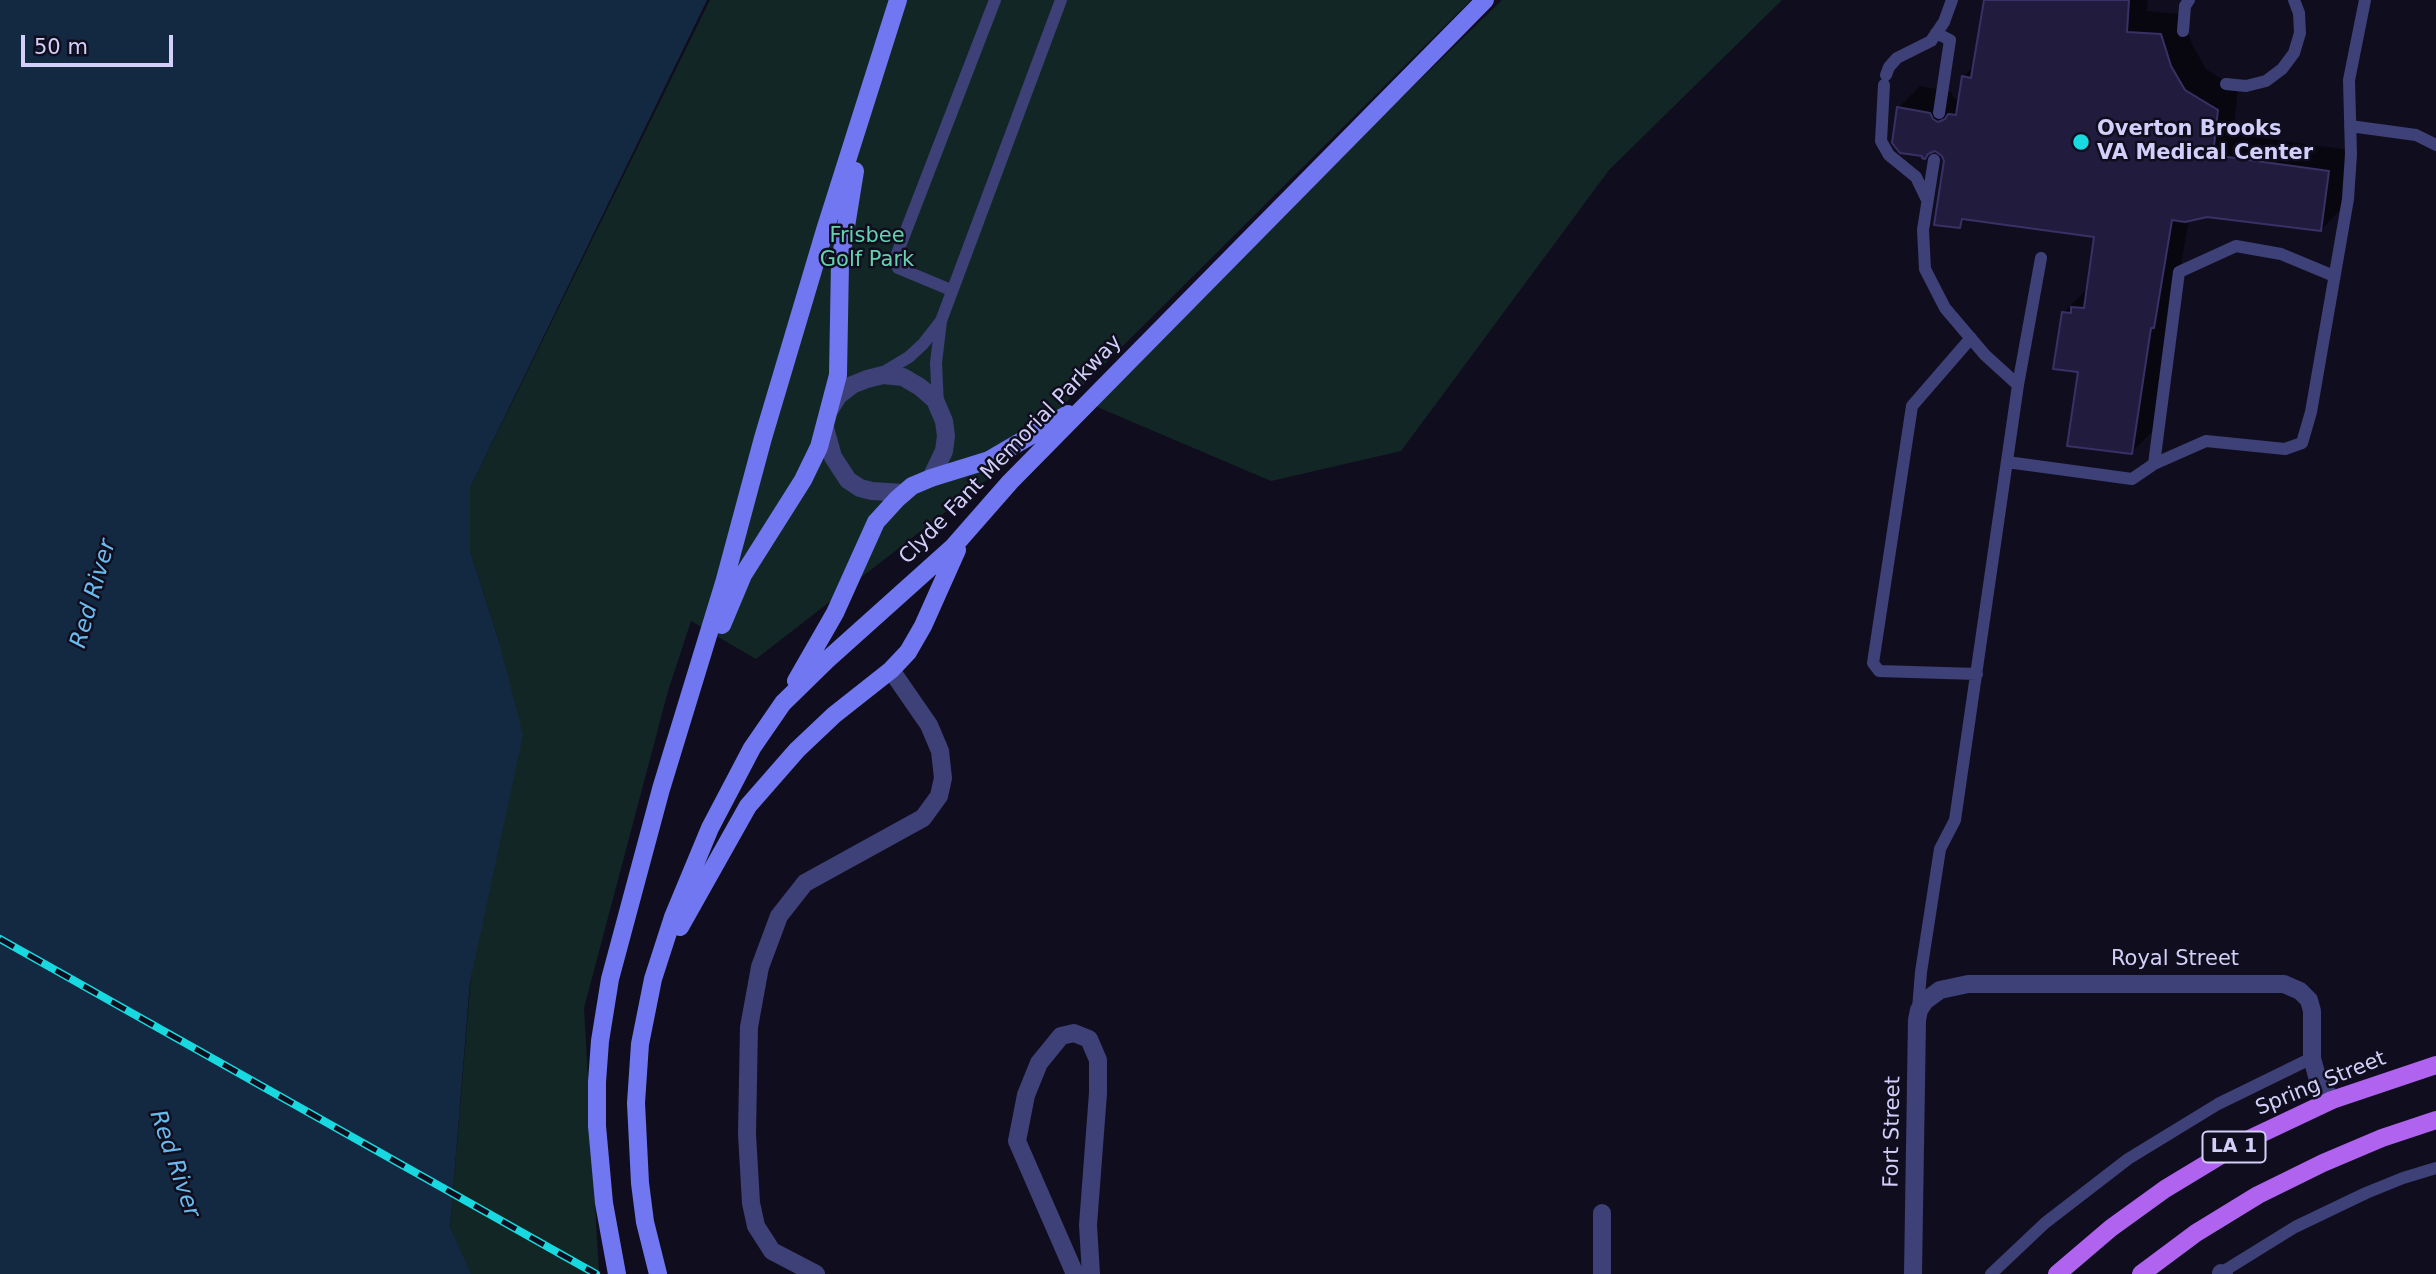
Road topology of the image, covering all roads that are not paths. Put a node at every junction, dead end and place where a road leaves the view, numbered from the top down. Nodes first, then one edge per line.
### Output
1 (898, 0) edge
2 (995, 0) edge
3 (1061, 0) edge
4 (1485, 0) edge
5 (1952, 0) edge
6 (2189, 0) edge
7 (2294, 0) edge
8 (2365, 0) edge
9 (2183, 31) dead end
10 (1936, 33) junction
11 (875, 72) junction
12 (2226, 84) dead end
13 (1939, 113) dead end
14 (2350, 126) junction
15 (2436, 145) edge
16 (1934, 160) dead end
17 (1927, 200) junction
18 (2040, 258) dead end
19 (2334, 276) junction
20 (951, 290) junction
21 (941, 321) junction
22 (1970, 338) junction
23 (875, 377) junction
24 (2018, 385) junction
25 (1088, 403) junction
26 (938, 407) junction
27 (830, 409) junction
28 (825, 428) junction
29 (2007, 462) junction
30 (2154, 464) junction
31 (931, 478) junction
32 (904, 493) junction
33 (971, 528) junction
34 (891, 670) junction
35 (1977, 674) junction
36 (783, 703) junction
37 (671, 758) junction
38 (1931, 994) joint
39 (648, 1002) junction
40 (1917, 1020) junction
41 (2312, 1058) junction
42 (2436, 1065) edge
43 (2332, 1100) junction
44 (2436, 1120) edge
45 (2436, 1168) edge
46 (1602, 1213) dead end
47 (617, 1274) edge
48 (657, 1274) edge
49 (817, 1274) edge
50 (1075, 1274) edge
51 (1091, 1274) edge
52 (1602, 1274) edge
53 (1913, 1274) edge
54 (1991, 1274) edge
55 (2057, 1274) edge
56 (2141, 1274) edge
57 (2222, 1274) edge

1 - 11 main road
2 - 20 lane
3 - 20 lane
4 - 25 main road, Clyde Fant Memorial Parkway
5 - 10 lane
6 - 9 lane
7 - 12 lane
8 - 14 lane
10 - 13 lane
10 - 17 lane
11 - 27 main road
11 - 37 main road
14 - 15 lane
14 - 19 lane
16 - 17 lane
17 - 22 lane
18 - 24 lane
19 - 30 lane
19 - 30 lane
20 - 21 lane
21 - 23 lane
21 - 26 lane
22 - 24 lane
22 - 35 lane
23 - 26 street
23 - 27 street
24 - 29 lane
25 - 31 main road
25 - 33 main road, Clyde Fant Memorial Parkway
26 - 31 street
27 - 28 main road
28 - 32 street
28 - 37 main road
29 - 30 lane
29 - 35 lane
31 - 32 main road
32 - 36 main road
33 - 34 main road
33 - 36 main road, Clyde Fant Memorial Parkway
34 - 39 main road
34 - 49 street
35 - 40 lane
36 - 39 main road, Clyde Fant Memorial Parkway
37 - 47 main road
38 - 40 street, Fort Street
38 - 41 street, Royal Street
39 - 48 main road, Clyde Fant Memorial Parkway
40 - 53 street, Fort Street
41 - 43 street, Royal Street
41 - 54 lane
42 - 43 main road, Spring Street / LA 1
43 - 55 main road, Spring Street / LA 1
44 - 56 main road, LA 1
45 - 57 lane
46 - 52 street
50 - 51 street

